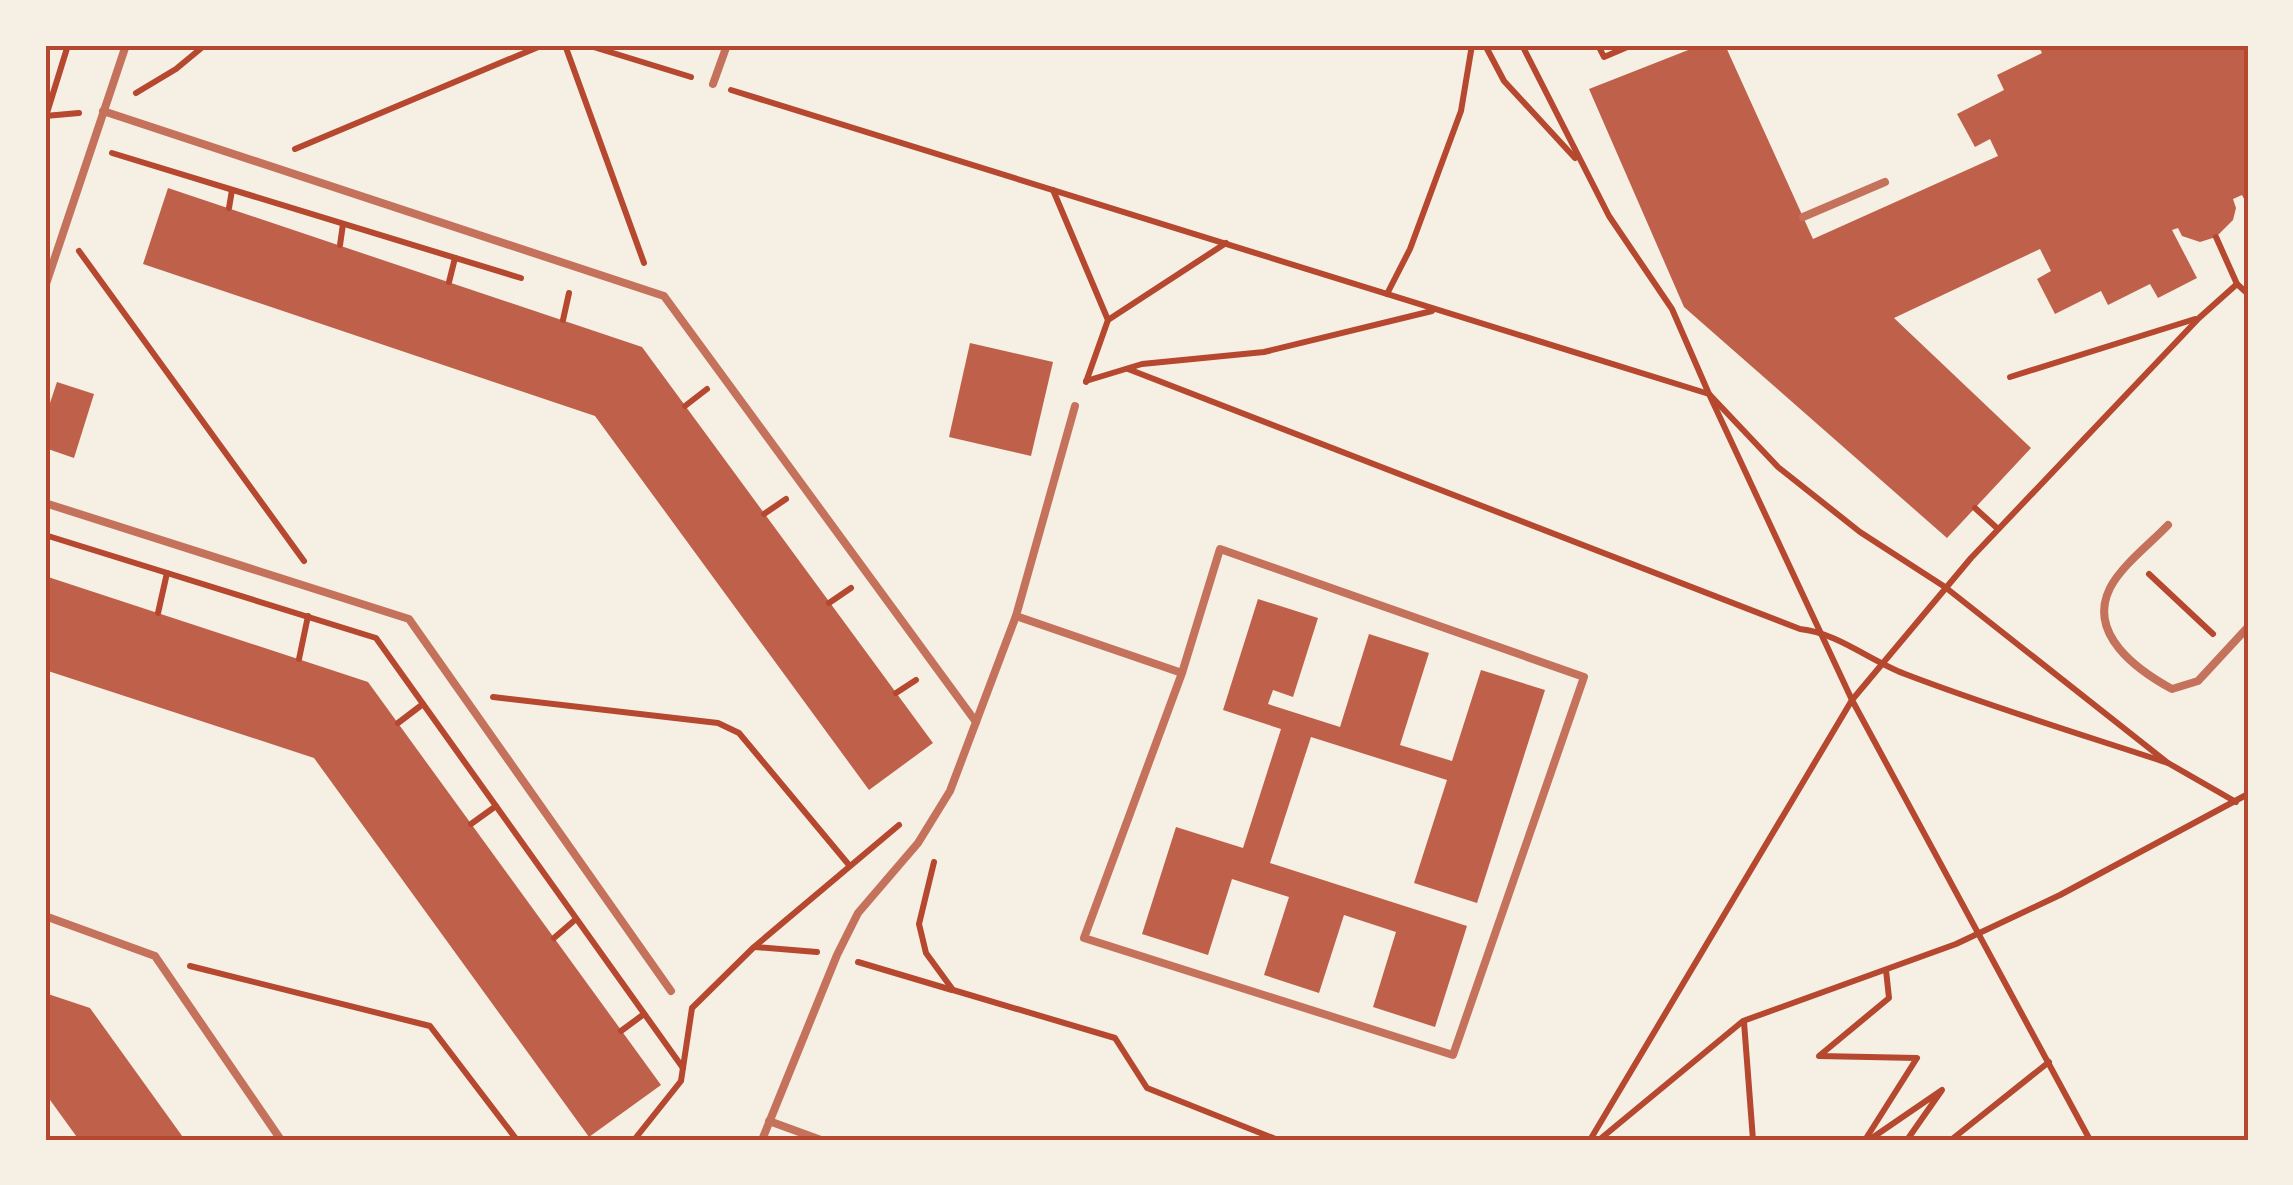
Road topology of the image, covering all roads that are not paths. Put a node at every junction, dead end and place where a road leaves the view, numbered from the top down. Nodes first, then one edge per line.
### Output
1 (126, 45) edge
2 (727, 45) edge
3 (714, 84) road end
4 (103, 112) junction
5 (1885, 182) dead end
6 (1803, 217) dead end
7 (45, 288) edge
8 (1075, 406) road end
9 (45, 503) edge
10 (2168, 525) dead end
11 (1016, 616) junction
12 (2248, 627) edge
13 (1182, 673) junction
14 (976, 722) junction
15 (45, 916) edge
16 (671, 991) dead end
17 (768, 1122) junction
18 (281, 1140) edge
19 (762, 1140) edge
20 (821, 1140) edge

1 - 4 lane
2 - 3 lane
4 - 7 lane
4 - 14 lane
5 - 6 lane
8 - 11 lane
9 - 16 lane
10 - 12 lane
11 - 13 lane
11 - 14 lane
13 - 13 lane
14 - 17 lane
15 - 18 lane
17 - 19 lane
17 - 20 lane

